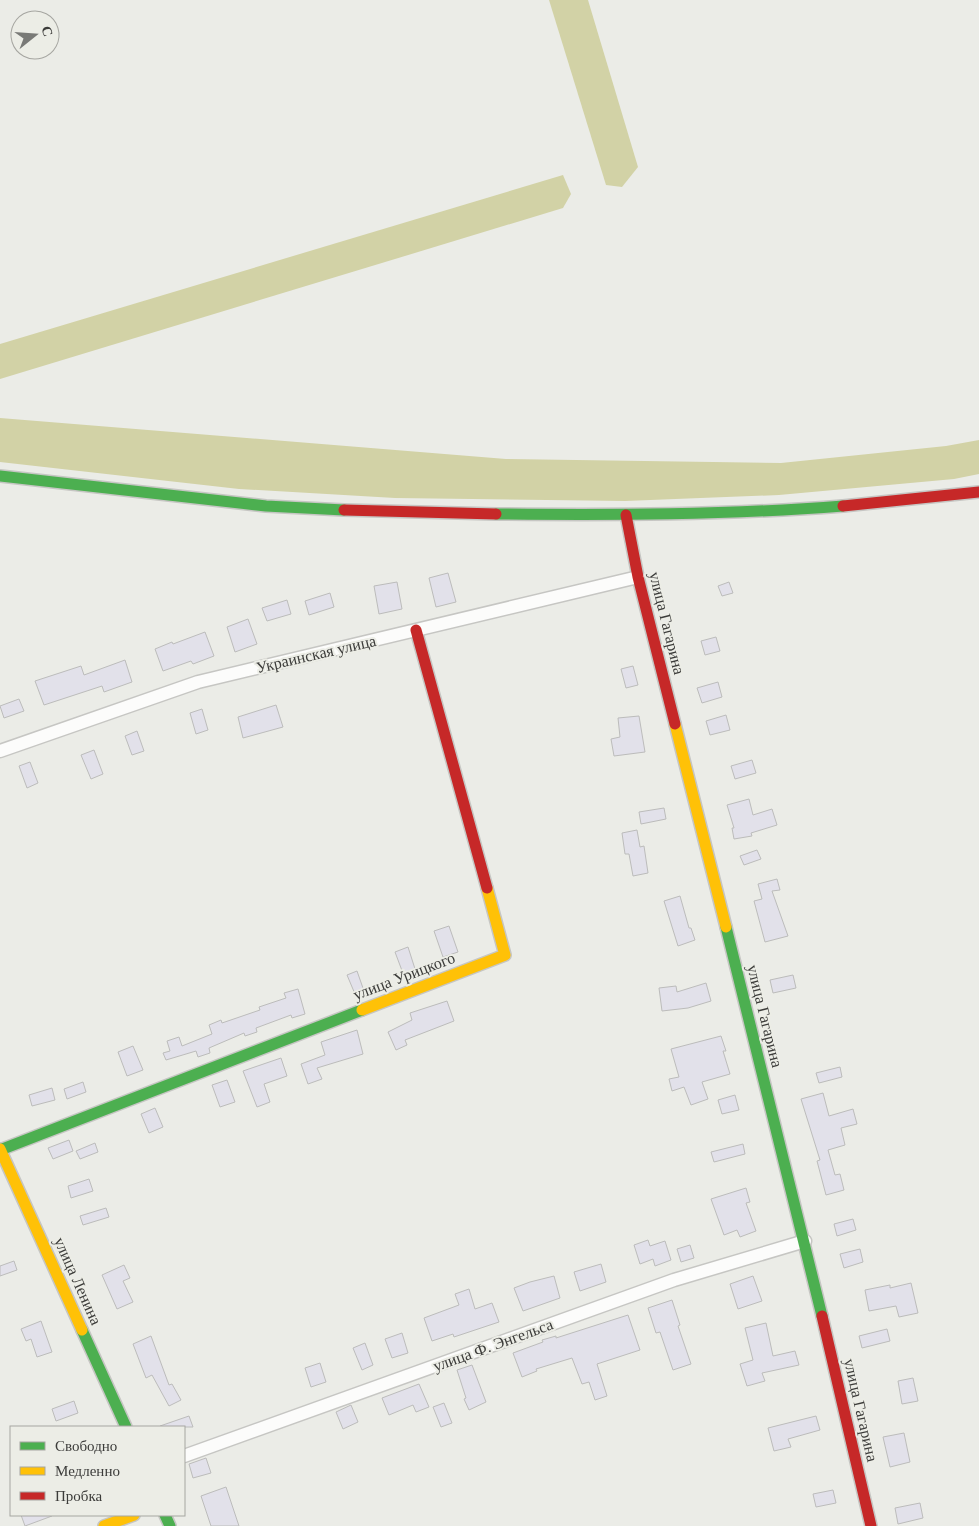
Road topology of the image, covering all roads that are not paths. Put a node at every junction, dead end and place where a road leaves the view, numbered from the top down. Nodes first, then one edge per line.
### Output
1 (0, 476) edge
2 (979, 492) edge
3 (626, 515) junction
4 (638, 577) junction
5 (416, 630) junction
6 (0, 751) edge
7 (0, 1150) edge
8 (805, 1241) junction
9 (126, 1426) edge
10 (185, 1456) edge
11 (131, 1516) edge
12 (104, 1526) edge
13 (872, 1526) edge

1 - 3 street
2 - 3 street
3 - 4 street, улица Гагарина
4 - 5 street, Украинская улица
4 - 8 street, улица Гагарина
5 - 6 street, Украинская улица
5 - 7 street, улица Урицкого
7 - 9 street, улица Ленина
8 - 10 street, улица Ф. Энгельса
8 - 13 street, улица Гагарина
11 - 12 street

